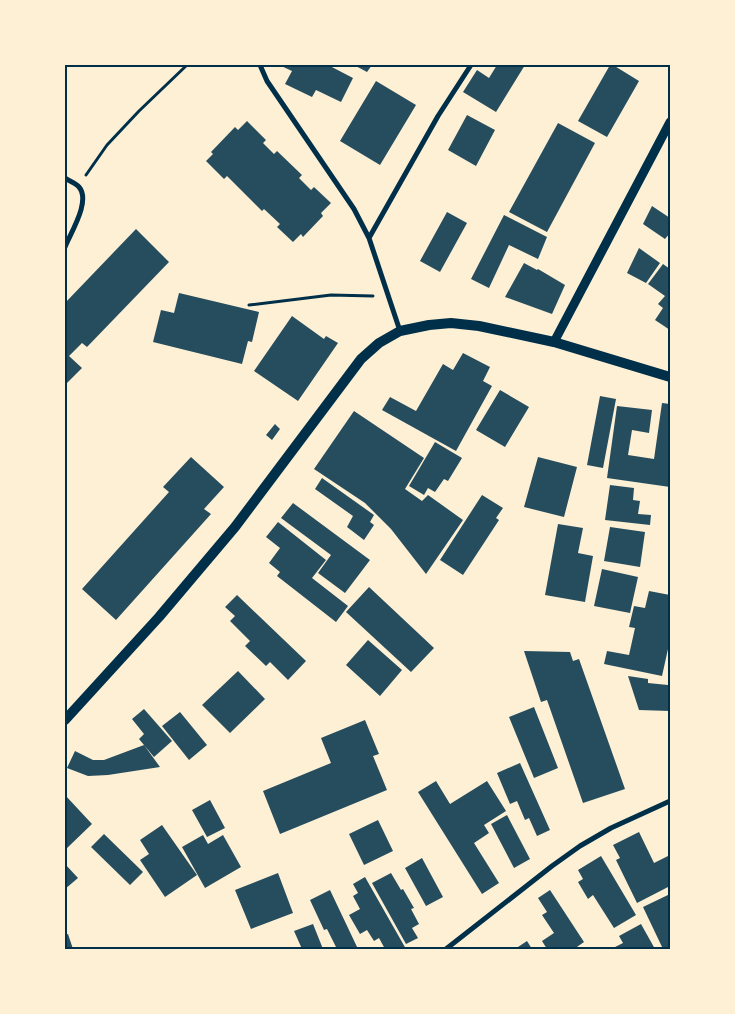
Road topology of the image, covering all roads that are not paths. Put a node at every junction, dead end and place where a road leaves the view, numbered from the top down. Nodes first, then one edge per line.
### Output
1 (260, 65) edge
2 (471, 65) edge
3 (670, 122) edge
4 (65, 178) edge
5 (369, 238) junction
6 (65, 247) edge
7 (400, 331) junction
8 (554, 342) junction
9 (670, 377) edge
10 (65, 720) edge
11 (670, 801) edge
12 (446, 949) edge

1 - 5 street
2 - 5 street
3 - 8 street
4 - 6 street
5 - 7 street
7 - 8 main road
7 - 10 main road
8 - 9 main road
11 - 12 street

